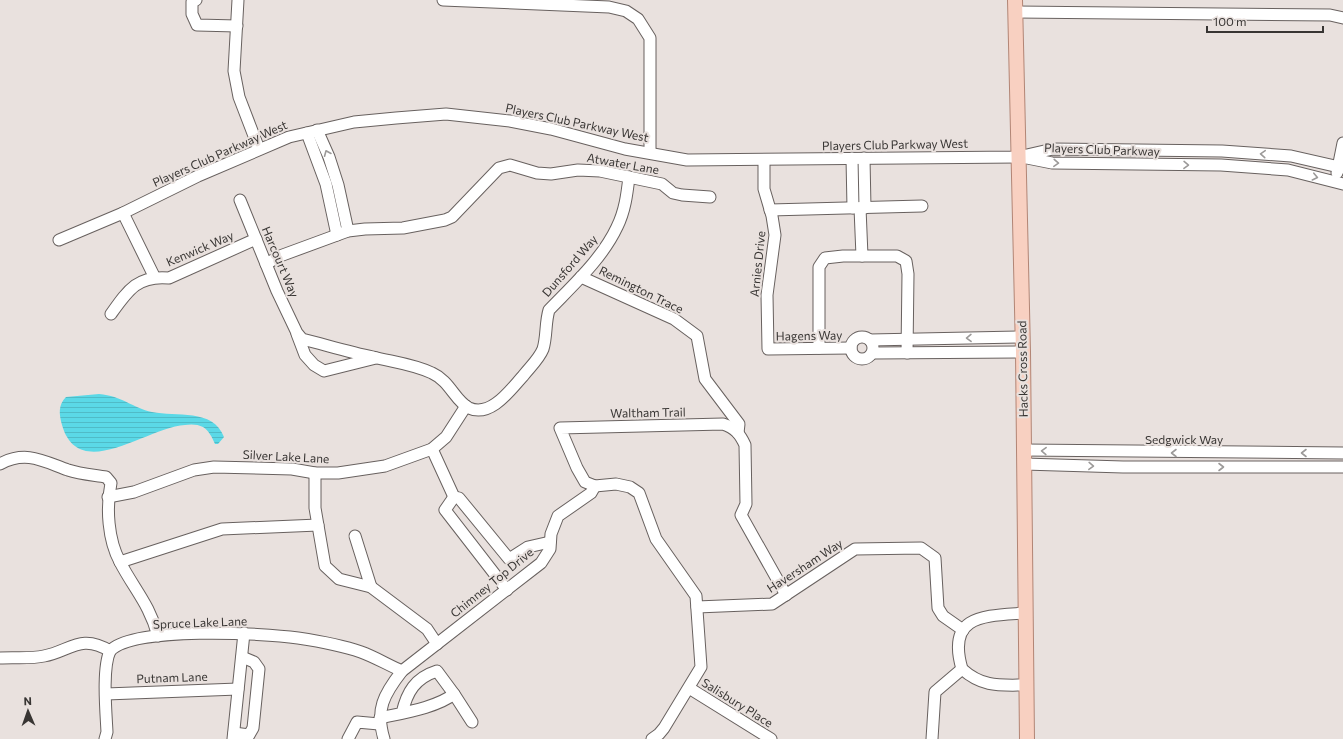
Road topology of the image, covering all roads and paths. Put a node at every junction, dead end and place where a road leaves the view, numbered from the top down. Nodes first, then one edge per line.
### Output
1 (196, 0) edge
2 (238, 0) edge
3 (443, 0) edge
4 (1015, 6) edge
5 (1343, 18) edge
6 (237, 26) junction
7 (312, 131) junction
8 (1343, 143) edge
9 (259, 149) junction
10 (650, 152) junction
11 (1018, 156) junction
12 (852, 158) junction
13 (864, 158) junction
14 (764, 160) junction
15 (1340, 167) edge
16 (334, 174) junction
17 (629, 177) junction
18 (324, 178) junction
19 (1339, 183) edge
20 (858, 190) junction
21 (335, 197) junction
22 (710, 197) dead end
23 (240, 200) dead end
24 (922, 206) dead end
25 (859, 208) junction
26 (770, 210) junction
27 (123, 213) junction
28 (348, 231) junction
29 (337, 235) junction
30 (256, 239) junction
31 (59, 240) dead end
32 (862, 256) junction
33 (266, 264) junction
34 (154, 276) junction
35 (581, 277) junction
36 (112, 314) dead end
37 (297, 334) junction
38 (1022, 337) junction
39 (986, 338) junction
40 (907, 339) junction
41 (938, 339) junction
42 (870, 340) junction
43 (818, 348) junction
44 (851, 348) junction
45 (768, 349) joint
46 (939, 352) junction
47 (986, 352) junction
48 (1023, 352) junction
49 (873, 353) junction
50 (907, 353) junction
51 (377, 358) junction
52 (466, 406) junction
53 (737, 431) junction
54 (432, 449) junction
55 (1024, 450) junction
56 (1343, 453) edge
57 (0, 464) edge
58 (1024, 464) junction
59 (1343, 467) edge
60 (315, 473) junction
61 (595, 486) junction
62 (108, 497) junction
63 (454, 497) junction
64 (318, 525) junction
65 (355, 536) dead end
66 (550, 542) junction
67 (120, 562) junction
68 (371, 587) junction
69 (507, 590) junction
70 (786, 595) junction
71 (697, 607) junction
72 (1025, 612) junction
73 (963, 630) junction
74 (244, 633) junction
75 (158, 636) junction
76 (437, 644) junction
77 (110, 651) junction
78 (242, 657) junction
79 (0, 658) edge
80 (962, 669) junction
81 (402, 671) junction
82 (1027, 685) junction
83 (238, 688) junction
84 (689, 688) junction
85 (106, 694) junction
86 (454, 694) junction
87 (402, 713) junction
88 (380, 721) junction
89 (472, 722) dead end
90 (234, 736) edge
91 (656, 737) edge
92 (105, 739) edge
93 (348, 739) edge
94 (384, 739) edge
95 (771, 739) edge
96 (932, 739) edge
97 (1028, 739) edge

1 - 6 street
2 - 6 street
3 - 10 street
4 - 5 street
4 - 11 main road, Hacks Cross Road
6 - 9 street
7 - 9 street, Players Club Parkway West
7 - 10 street, Players Club Parkway West
16 -> 7 street
7 - 18 street
8 - 15 street
9 - 27 street, Players Club Parkway West
10 - 14 street, Players Club Parkway West
11 - 13 street, Players Club Parkway West
15 -> 11 street, Players Club Parkway
11 -> 19 street, Players Club Parkway
11 - 38 main road, Hacks Cross Road
12 - 13 street, Players Club Parkway West
12 - 14 street, Players Club Parkway West
12 - 20 street
13 - 20 street
14 - 26 street, Arnies Drive
15 - 19 street
16 - 18 street
16 - 21 street
17 - 22 street, Atwater Lane
17 - 28 street, Atwater Lane
17 - 35 street, Dunsford Way
18 - 21 street
20 - 25 street
21 - 28 street
21 - 29 street
23 - 30 street, Harcourt Way
24 - 25 street
25 - 26 street
25 - 32 street
26 - 45 street, Arnies Drive
27 - 31 street, Players Club Parkway West
27 - 34 street, Kenwick Way
28 - 29 street, Atwater Lane
29 - 33 street
30 - 33 street, Harcourt Way
30 - 34 street, Kenwick Way
32 - 40 street
32 - 43 street
33 - 37 street, Harcourt Way
34 - 36 street, Kenwick Way
35 - 52 street, Dunsford Way
35 - 53 street, Remington Trace
37 - 51 street, Harcourt Way
37 - 51 street, Harcourt Way
38 - 39 street, Hagens Way
38 - 48 main road, Hacks Cross Road
39 -> 41 street, Hagens Way
39 - 47 street
40 - 41 street, Hagens Way
40 - 42 street, Hagens Way
40 - 50 street
41 - 46 street
42 - 44 street, Hagens Way
42 - 49 street
43 - 44 street, Hagens Way
43 - 45 street, Hagens Way
44 - 49 street, Hagens Way
46 - 47 street, Hagens Way
46 - 50 street, Hagens Way
47 - 48 street, Hagens Way
48 - 55 main road, Hacks Cross Road
49 - 50 street, Hagens Way
51 - 52 street, Harcourt Way
52 - 54 street, Silver Lake Lane
53 - 61 street, Waltham Trail
53 - 70 street, Remington Trace
54 - 60 street, Silver Lake Lane
54 - 63 street
56 -> 55 street, Sedgwick Way
55 - 58 main road, Hacks Cross Road
57 - 62 street
58 -> 59 street
58 - 72 main road, Hacks Cross Road
60 - 62 street, Silver Lake Lane
60 - 64 street
61 - 66 street, Chimney Top Drive
61 - 71 street
62 - 67 street
63 - 66 street
63 - 69 street
64 - 67 street
64 - 68 street
65 - 68 street
66 - 69 street, Chimney Top Drive
67 - 75 street
68 - 76 street
69 - 76 street, Chimney Top Drive
70 - 71 street, Haversham Way
70 - 73 street, Haversham Way
71 - 84 street
72 - 73 street
72 - 82 main road, Hacks Cross Road
73 - 80 street
74 - 75 street, Spruce Lake Lane
74 - 78 street
74 - 81 street, Spruce Lake Lane
75 - 77 street, Spruce Lake Lane
76 - 81 street, Chimney Top Drive
77 - 79 street
77 - 85 street
78 - 83 street
78 - 90 street
80 - 82 street
80 - 96 street
81 - 88 street, Chimney Top Drive
82 - 97 main road, Hacks Cross Road
83 - 85 street, Putnam Lane
83 - 90 street
84 - 91 street
84 - 95 street, Salisbury Place
85 - 92 street
86 - 87 street
86 - 87 street
86 - 89 street
87 - 88 street
88 - 93 street
88 - 94 street

